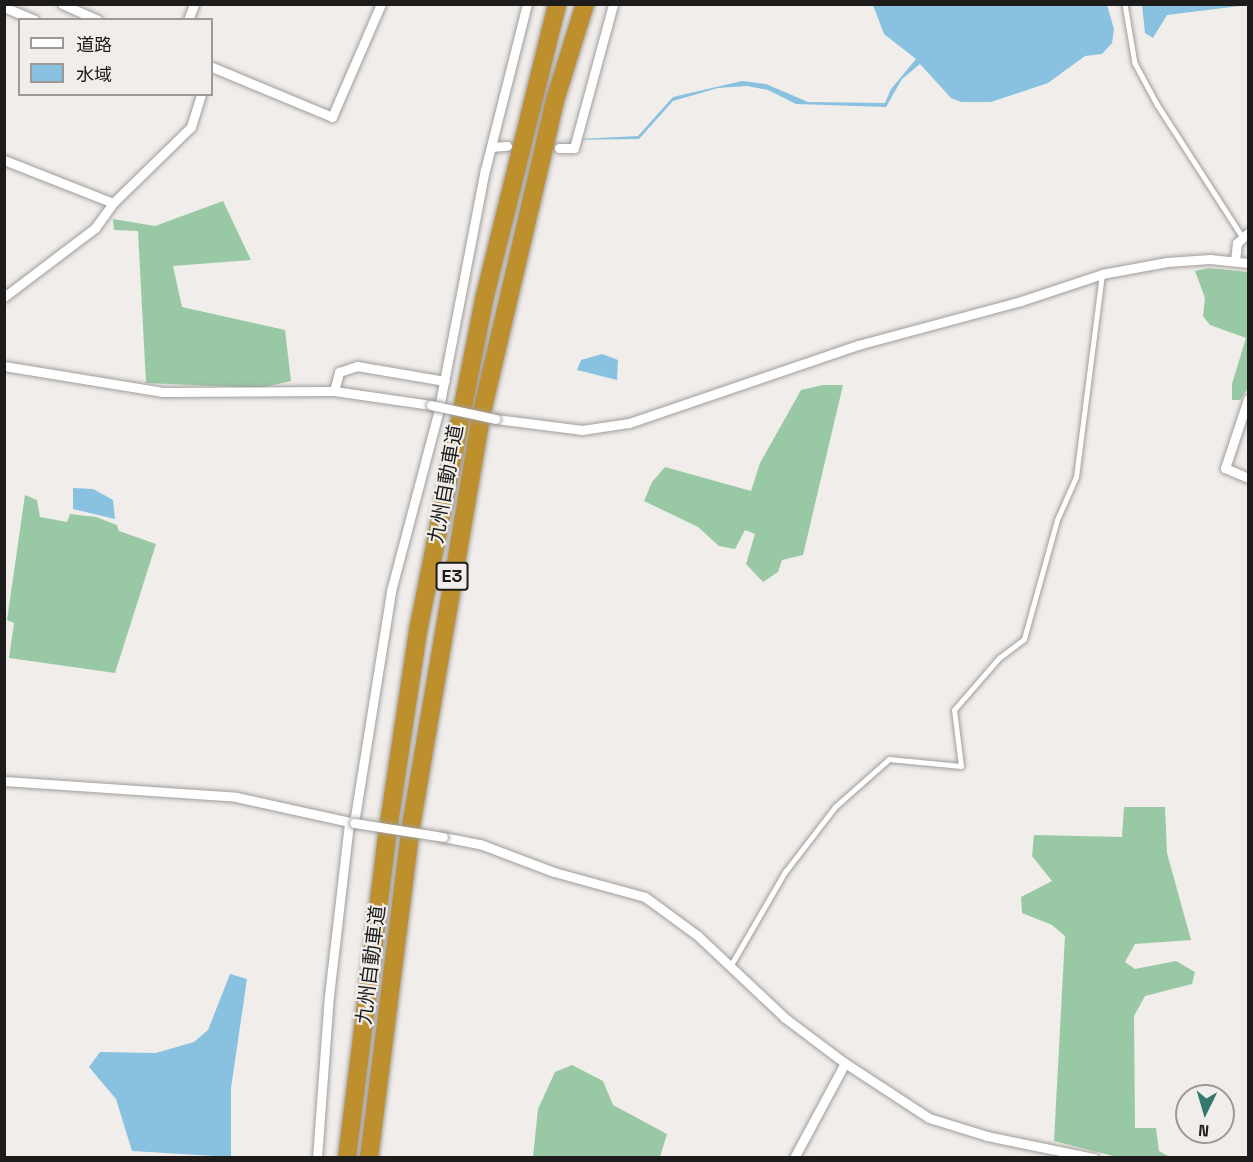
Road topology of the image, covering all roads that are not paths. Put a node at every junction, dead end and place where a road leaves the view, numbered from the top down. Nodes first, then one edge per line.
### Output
1 (62, 4) edge
2 (381, 4) edge
3 (527, 4) edge
4 (557, 4) edge
5 (585, 4) edge
6 (613, 4) edge
7 (1125, 4) edge
8 (4, 7) edge
9 (29, 18) edge
10 (94, 18) edge
11 (213, 67) edge
12 (200, 96) edge
13 (507, 146) dead end
14 (491, 147) junction
15 (559, 148) dead end
16 (4, 159) edge
17 (113, 203) junction
18 (1245, 234) edge
19 (1235, 261) junction
20 (1248, 263) edge
21 (1102, 274) junction
22 (4, 297) edge
23 (4, 366) edge
24 (445, 381) junction
25 (334, 390) junction
26 (1248, 399) edge
27 (1248, 478) edge
28 (4, 781) edge
29 (351, 823) junction
30 (731, 965) junction
31 (845, 1063) junction
32 (317, 1158) edge
33 (347, 1158) edge
34 (369, 1158) edge
35 (794, 1158) edge
36 (1094, 1158) edge

1 - 10 street
2 - 11 street
3 - 14 street
4 - 33 highway, 九州自動車道 / E3
5 - 34 highway, 九州自動車道 / E3
6 - 15 street
7 - 18 lane
8 - 9 street
12 - 17 street
13 - 14 street
14 - 24 street
16 - 17 street
17 - 22 street
18 - 19 street
19 - 20 street
19 - 21 street
21 - 25 street, bridge
21 - 30 lane
23 - 25 street
24 - 25 street
24 - 29 street
26 - 27 street
28 - 29 street
29 - 30 street, bridge
29 - 32 street
30 - 31 street
31 - 35 street
31 - 36 street

